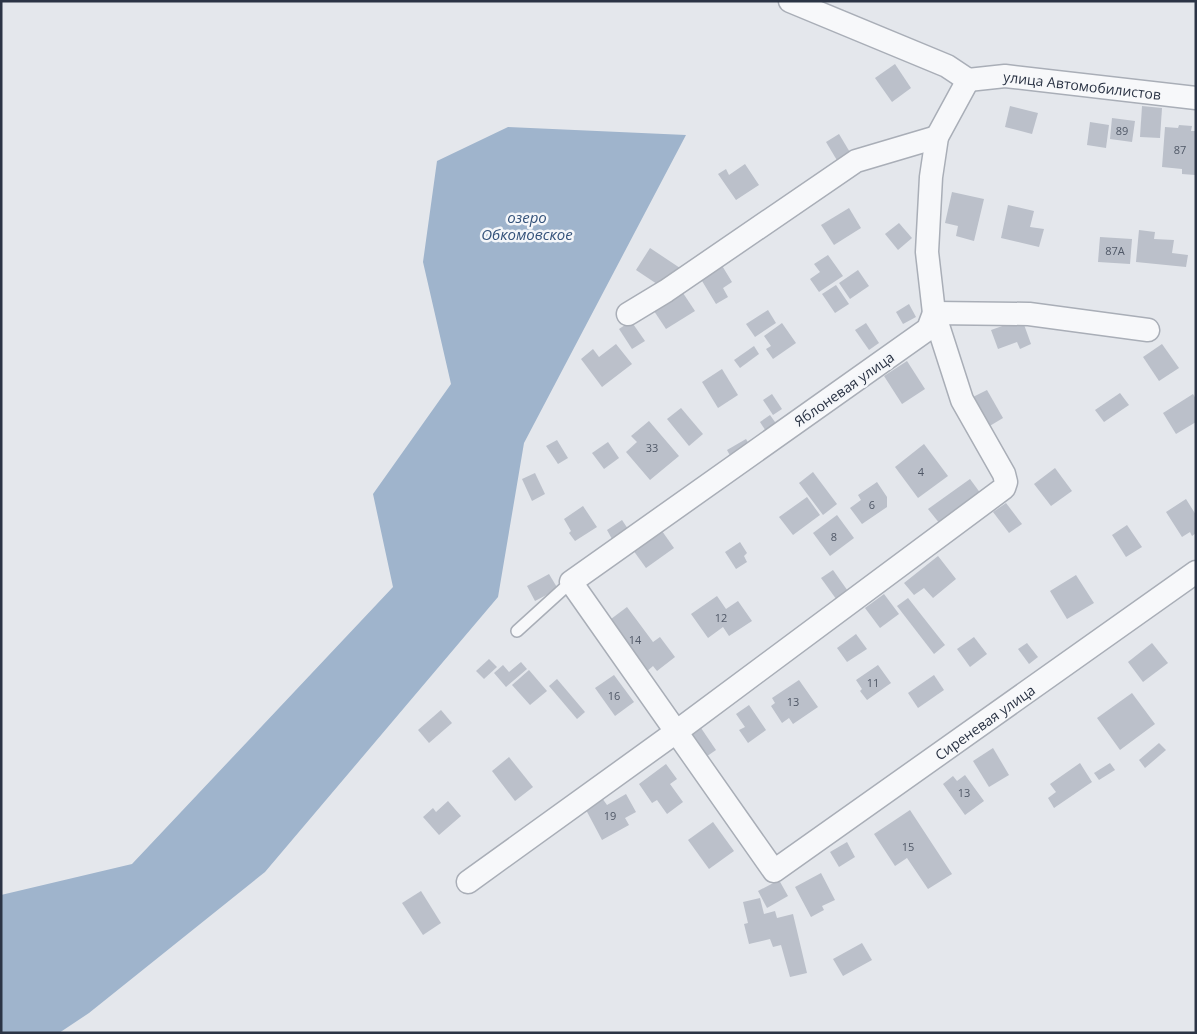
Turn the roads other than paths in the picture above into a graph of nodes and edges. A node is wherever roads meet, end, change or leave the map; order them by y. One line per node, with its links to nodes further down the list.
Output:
1 (790, 1): 2 (street)
2 (968, 80): 3 (street, улица Автомобилистов); 4 (street)
3 (1196, 98)
4 (937, 137): 5 (street); 6 (street)
5 (934, 313): 7 (street); 9 (street, Яблоневая улица); 11 (street)
6 (628, 314)
7 (1148, 330)
8 (1196, 572): 11 (street, Сиреневая улица)
9 (571, 582): 10 (lane); 11 (street)
10 (517, 631)
11 (676, 732): 12 (street)
12 (468, 882)

